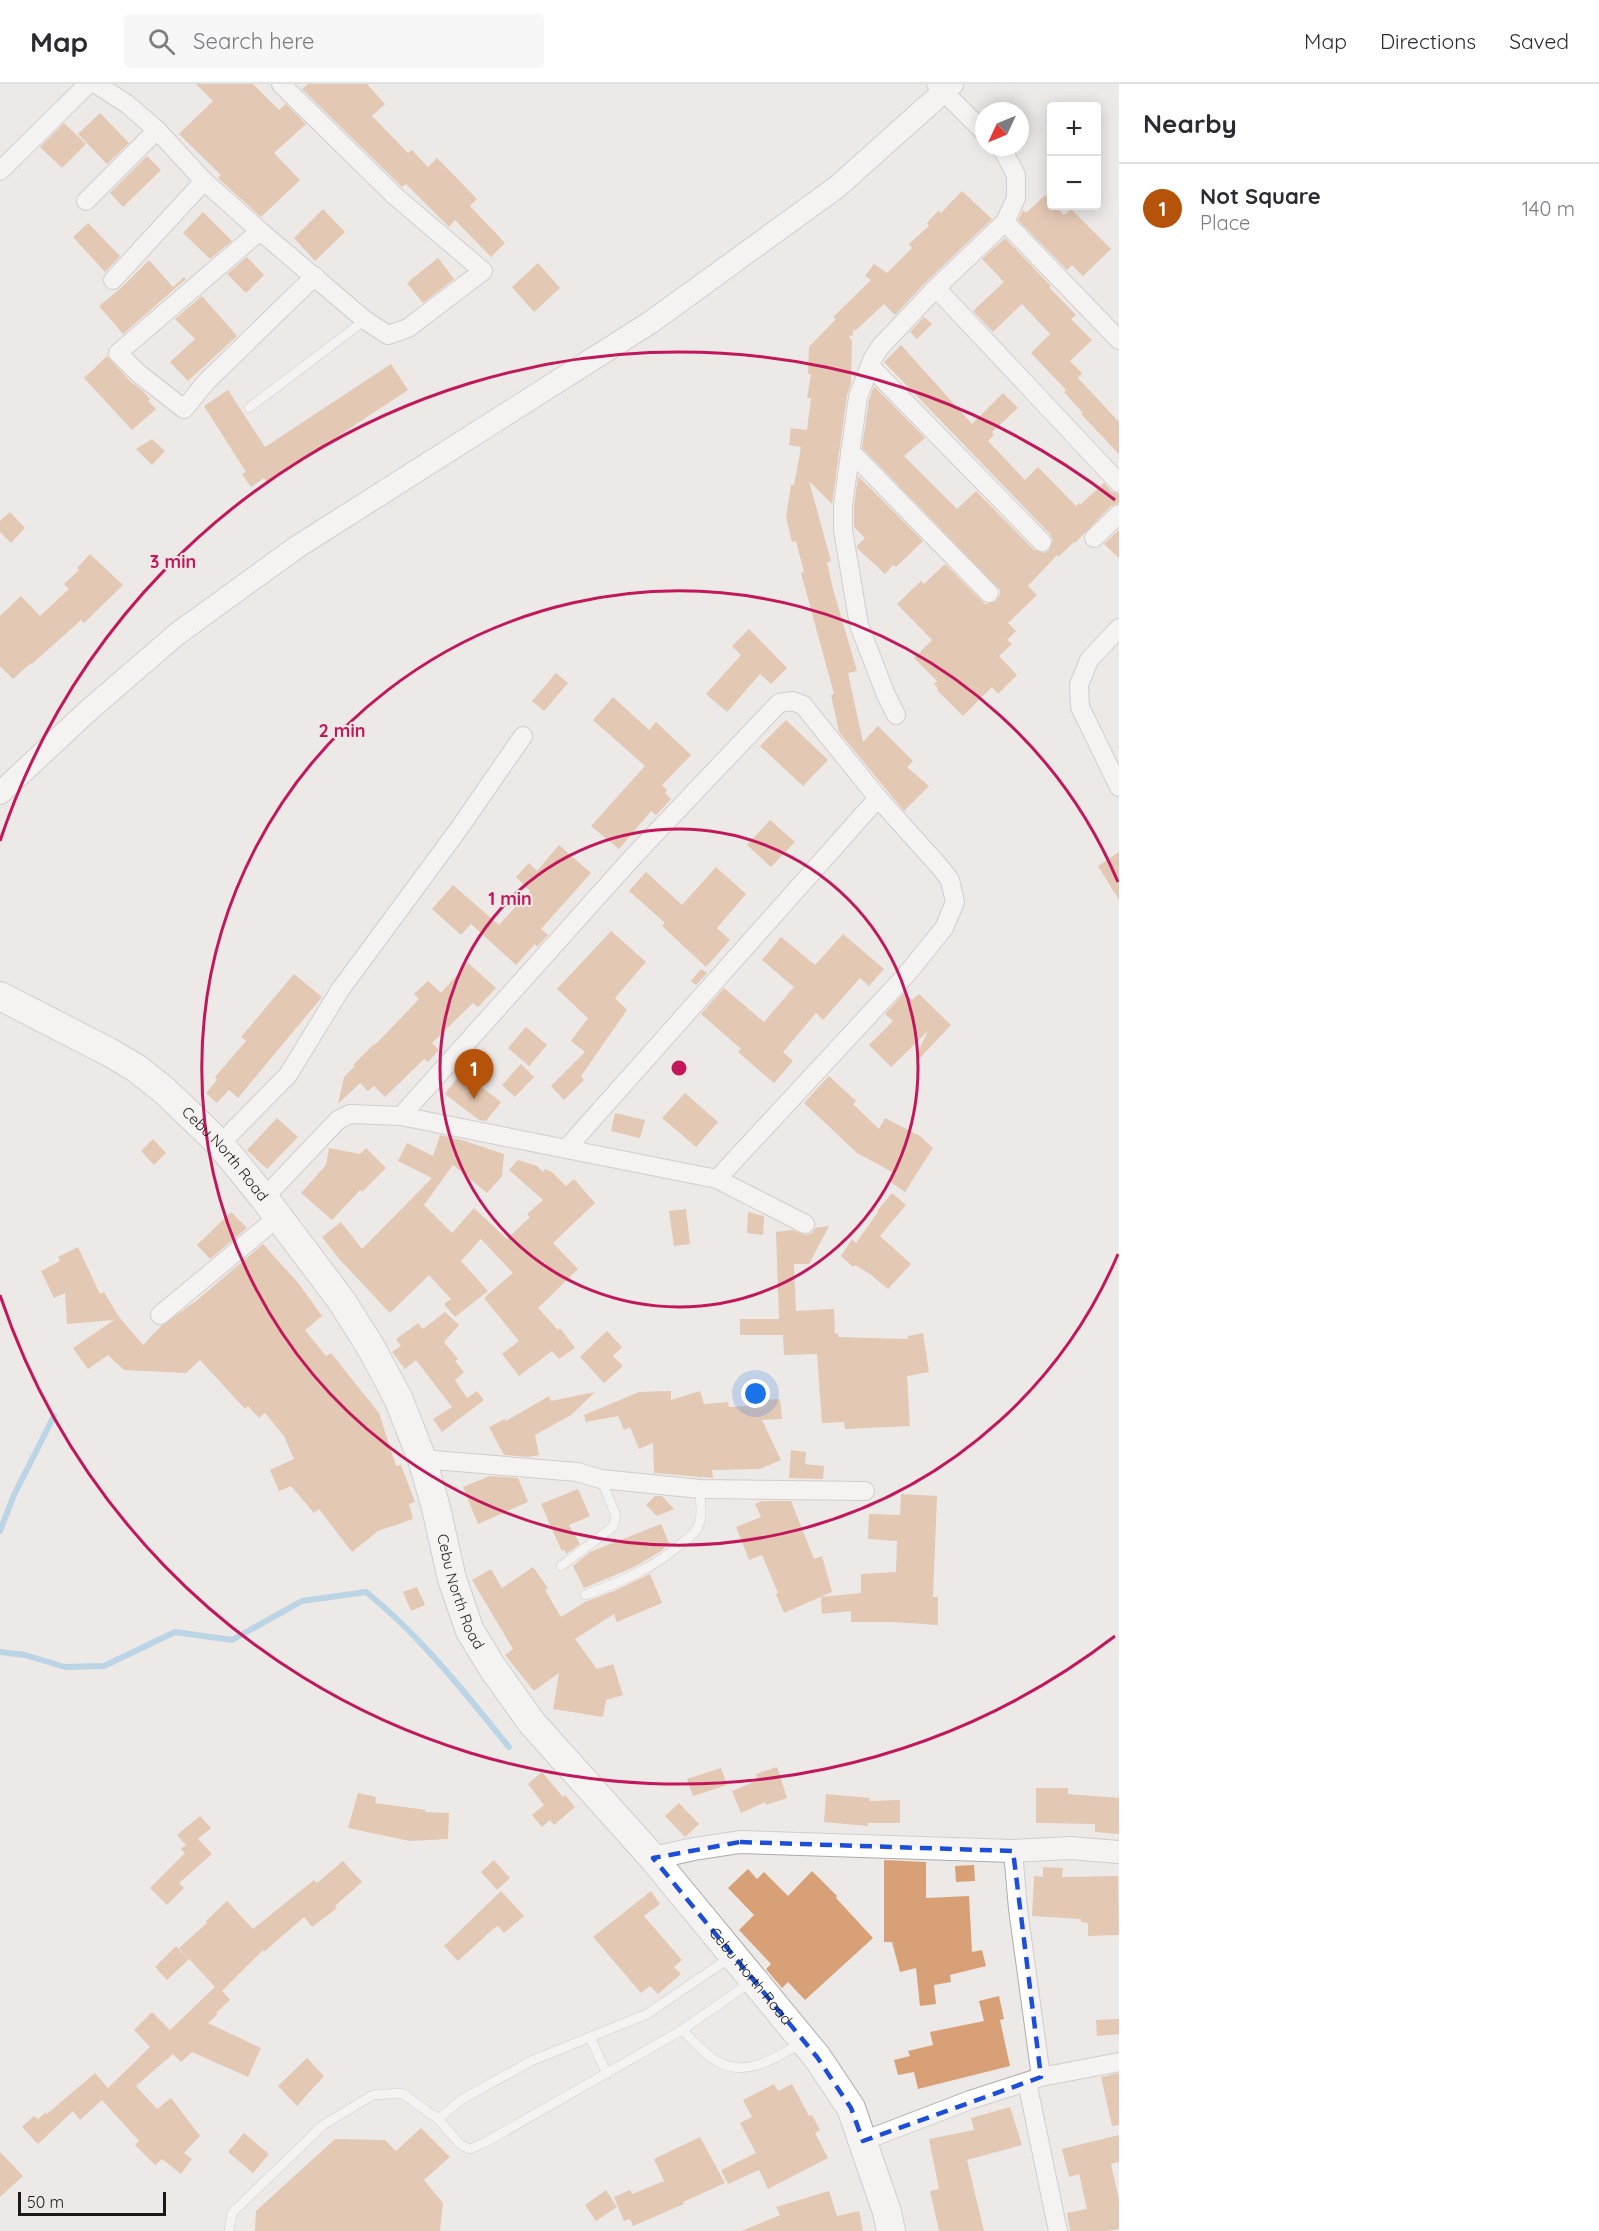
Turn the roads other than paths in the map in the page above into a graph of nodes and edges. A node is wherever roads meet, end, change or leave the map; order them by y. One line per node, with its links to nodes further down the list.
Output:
1 (88, 84): 8 (street)
2 (96, 84): 6 (street)
3 (280, 84): 16 (street)
4 (944, 87): 5 (street); 30 (street)
5 (975, 122)
6 (157, 130): 9 (street); 10 (street)
7 (1006, 156): 11 (street)
8 (0, 171)
9 (204, 181): 12 (street); 14 (street)
10 (86, 201)
11 (1005, 222): 15 (street); 17 (street)
12 (260, 231): 13 (street); 13 (street)
13 (315, 276): 16 (street)
14 (113, 280)
15 (936, 288): 18 (street); 21 (street)
16 (365, 320): 19 (lane)
17 (1119, 340)
18 (870, 366): 20 (street); 24 (street)
19 (249, 408)
20 (850, 452): 25 (street); 27 (street)
21 (1119, 483)
22 (1119, 514): 23 (street)
23 (1094, 538)
24 (1042, 542)
25 (989, 593)
26 (1119, 628): 29 (street)
27 (896, 715)
28 (523, 736): 34 (street)
29 (1119, 787)
30 (0, 793)
31 (878, 798): 33 (street); 35 (street); 36 (street)
32 (0, 996): 34 (highway, Cebu North Road)
33 (401, 1116): 35 (street); 37 (street)
34 (220, 1144): 37 (highway, Cebu North Road)
35 (566, 1149): 36 (street)
36 (717, 1179): 38 (street)
37 (271, 1208): 39 (street); 40 (highway, Cebu North Road)
38 (806, 1224)
39 (160, 1315)
40 (422, 1459): 41 (street); 48 (highway, Cebu North Road)
41 (601, 1479): 42 (street); 44 (lane)
42 (700, 1489): 43 (street); 45 (lane)
43 (865, 1491)
44 (561, 1566)
45 (585, 1595)
46 (1013, 1851): 47 (street); 48 (street); 56 (street)
47 (1119, 1852)
48 (653, 1858): 49 (highway, Cebu North Road)
49 (733, 1955): 50 (highway, Cebu North Road); 52 (lane)
50 (754, 1981): 51 (lane); 53 (highway, Cebu North Road)
51 (682, 2030): 53 (lane); 55 (lane)
52 (591, 2037): 55 (lane); 57 (lane)
53 (804, 2042): 58 (highway, Cebu North Road)
54 (1119, 2062): 56 (street)
55 (607, 2074): 57 (lane)
56 (1034, 2080): 58 (street); 61 (street)
57 (438, 2119): 59 (lane)
58 (863, 2140): 60 (highway, Cebu North Road)
59 (229, 2231)
60 (891, 2231)
61 (1059, 2231)

